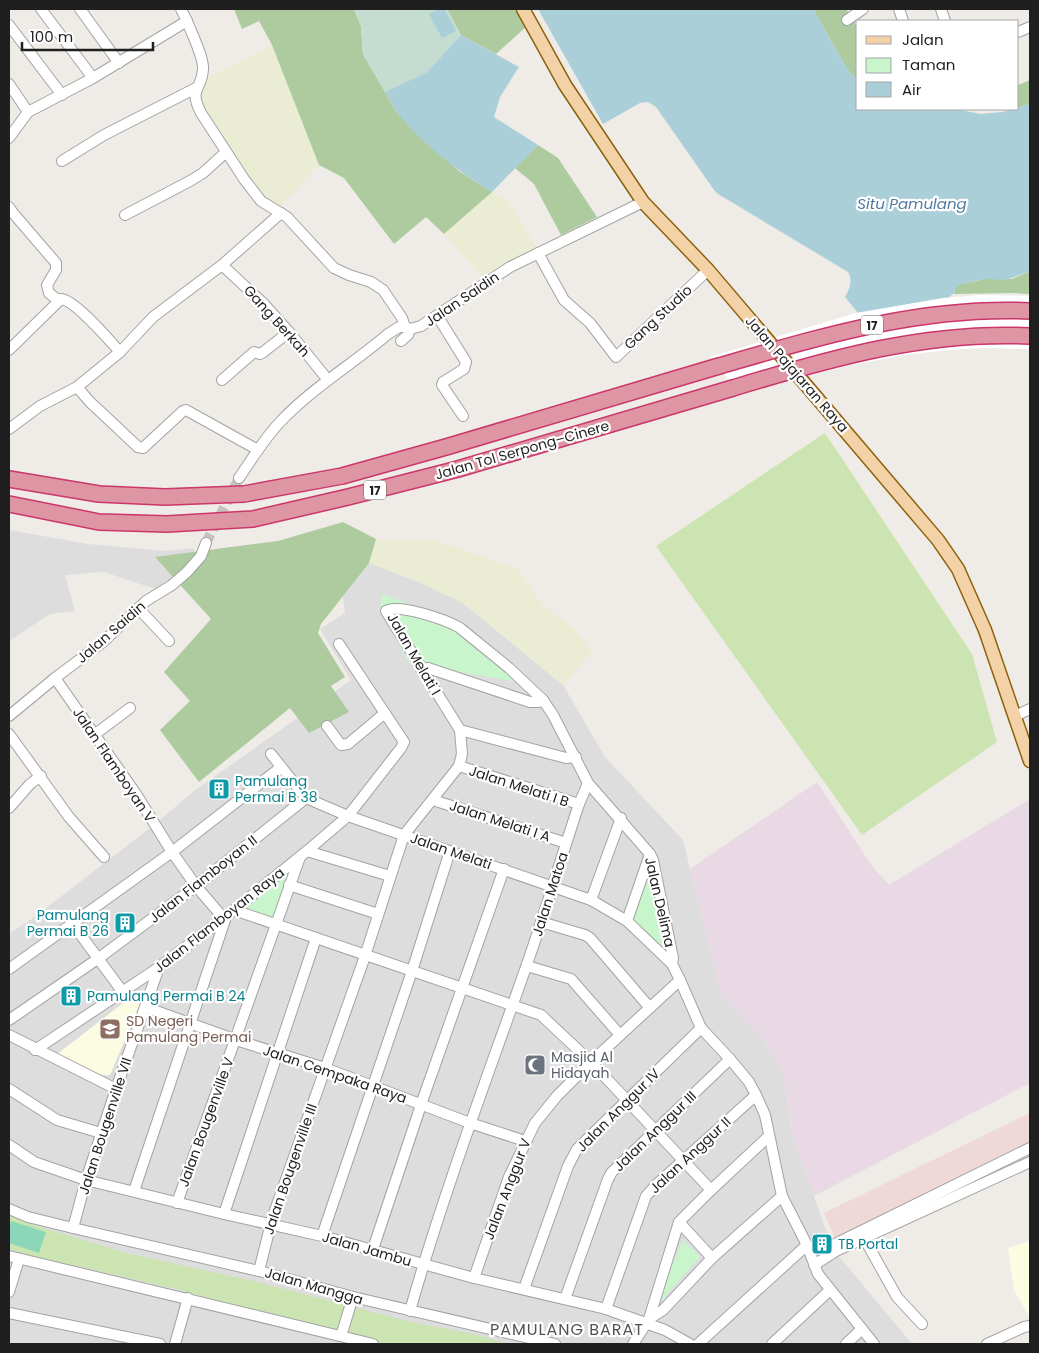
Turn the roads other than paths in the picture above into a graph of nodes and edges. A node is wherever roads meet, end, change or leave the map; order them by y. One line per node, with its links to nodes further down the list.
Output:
1 (41, 9): 10 (street)
2 (80, 9): 9 (street)
3 (181, 9): 6 (street)
4 (523, 9): 18 (main road, Jalan Pajajaran Raya)
5 (863, 9): 7 (street)
6 (187, 20): 9 (street); 12 (street)
7 (846, 20)
8 (9, 25): 13 (street)
9 (119, 63): 10 (street)
10 (93, 78): 13 (street)
11 (9, 84): 14 (street)
12 (196, 88): 16 (street); 17 (street)
13 (62, 95): 14 (street)
14 (28, 112): 15 (street)
15 (11, 130)
16 (226, 152): 20 (street); 21 (street)
17 (62, 161)
18 (643, 202): 22 (street, Jalan Saidin); 24 (main road, Jalan Pajajaran Raya)
19 (9, 206): 25 (street)
20 (281, 213): 23 (street); 28 (street)
21 (124, 215)
22 (538, 253): 24 (street, Gang Studio); 27 (street, Jalan Saidin)
23 (222, 265): 29 (street, Gang Berkah); 33 (street)
24 (708, 270): 54 (main road, Jalan Pajajaran Raya)
25 (59, 301): 32 (street); 33 (street)
26 (1030, 311): 41 (highway, Jalan Tol Serpong–Cinere / 17, bridge)
27 (438, 317): 28 (street, Jalan Saidin); 37 (street)
28 (407, 328): 31 (street); 35 (street, Jalan Saidin)
29 (289, 332): 34 (street); 35 (street, Gang Berkah)
30 (1030, 336): 42 (highway, Jalan Tol Serpong–Cinere / 17, bridge)
31 (401, 341)
32 (9, 350)
33 (120, 352): 36 (street)
34 (222, 380)
35 (328, 380): 39 (street, Jalan Saidin)
36 (77, 387): 38 (street); 39 (street)
37 (464, 416)
38 (9, 428)
39 (258, 450): 40 (street, Jalan Saidin)
40 (239, 478)
41 (9, 479)
42 (9, 504)
43 (206, 542): 44 (street, Jalan Saidin)
44 (138, 608): 45 (street); 48 (street, Jalan Saidin)
45 (169, 641)
46 (339, 644): 52 (street)
47 (421, 669): 49 (street); 49 (street, Jalan Melati I); 56 (street, Jalan Melati I)
48 (55, 678): 53 (street, Jalan Saidin); 58 (street, Jalan Flamboyan V)
49 (543, 700): 60 (street, Jalan Melati I)
50 (130, 708): 58 (street)
51 (1030, 709): 54 (street)
52 (386, 713): 55 (street); 70 (street, Jalan Flamboyan Raya)
53 (9, 716)
54 (1015, 716): 61 (main road, Jalan Pajajaran Raya)
55 (327, 726)
56 (460, 730): 60 (street); 62 (street, Jalan Melati I)
57 (9, 734): 64 (street)
58 (94, 735): 75 (street, Jalan Flamboyan V)
59 (271, 754): 63 (street)
60 (576, 757): 65 (street, Jalan Melati I)
61 (1030, 761)
62 (459, 766): 67 (street); 68 (street, Jalan Melati I B)
63 (280, 768): 66 (street); 75 (street)
64 (41, 776): 69 (street); 78 (street)
65 (588, 783): 68 (street, Jalan Matoa); 71 (street, Jalan Delima)
66 (306, 798): 70 (street, Jalan Melati); 82 (street, Jalan Flamboyan II)
67 (433, 800): 72 (street); 73 (street, Jalan Melati I A)
68 (579, 804): 73 (street, Jalan Matoa)
69 (9, 808)
70 (348, 816): 72 (street, Jalan Melati); 76 (street, Jalan Flamboyan Raya)
71 (621, 818): 77 (street, Jalan Delima); 84 (street)
72 (404, 835): 74 (street, Jalan Melati); 80 (street, Jalan Bougenville III)
73 (566, 843): 83 (street, Jalan Matoa)
74 (450, 851): 79 (street, Jalan Melati); 99 (street)
75 (172, 852): 82 (street, Jalan Flamboyan V); 90 (street)
76 (304, 854): 80 (street); 81 (street, Jalan Bougenville V); 85 (street, Jalan Flamboyan Raya)
77 (650, 854): 88 (street); 95 (street, Jalan Delima)
78 (104, 858)
79 (504, 869): 83 (street, Jalan Melati); 101 (street)
80 (390, 876): 86 (street, Jalan Bougenville III)
81 (289, 885): 86 (street); 91 (street, Jalan Bougenville V)
82 (196, 886): 87 (street, Jalan Flamboyan V); 94 (street, Jalan Flamboyan II)
83 (553, 886): 84 (street, Jalan Melati); 89 (street, Jalan Matoa)
84 (591, 900): 88 (street, Jalan Melati)
85 (234, 910): 87 (street, Jalan Flamboyan Raya); 91 (street)
86 (378, 914): 93 (street, Jalan Bougenville III)
87 (224, 918): 98 (street, Jalan Flamboyan Raya); 107 (street)
88 (627, 921): 95 (street, Jalan Melati)
89 (540, 922): 96 (street, Jalan Matoa); 105 (street)
90 (72, 923): 94 (street); 97 (street)
91 (277, 924): 92 (street); 111 (street, Jalan Bougenville V)
92 (316, 938): 93 (street); 113 (street)
93 (366, 954): 99 (street); 116 (street, Jalan Bougenville III)
94 (99, 958): 102 (street); 106 (street, Jalan Flamboyan II)
95 (672, 964): 100 (street, Jalan Delima)
96 (526, 966): 103 (street, Jalan Matoa); 110 (street)
97 (9, 968)
98 (158, 968): 102 (street, Jalan Flamboyan Raya); 104 (street, Jalan Bougenville VII)
99 (412, 971): 101 (street); 117 (street)
100 (680, 980): 105 (street, Jalan Anggur V); 108 (street, Jalan Delima)
101 (462, 988): 103 (street); 122 (street)
102 (122, 990): 112 (street, Jalan Flamboyan Raya)
103 (512, 1005): 115 (street); 123 (street, Jalan Matoa)
104 (145, 1007): 107 (street, Jalan Cempaka Raya); 119 (street, Jalan Bougenville VII)
105 (650, 1008): 110 (street, Jalan Anggur V)
106 (9, 1020)
107 (190, 1024): 111 (street, Jalan Cempaka Raya); 135 (street)
108 (701, 1028): 114 (street, Jalan Delima); 121 (street, Jalan Anggur IV)
109 (9, 1035): 112 (street)
110 (620, 1035): 115 (street, Jalan Anggur V)
111 (236, 1040): 113 (street, Jalan Cempaka Raya); 138 (street, Jalan Bougenville V)
112 (34, 1050): 119 (street)
113 (277, 1053): 116 (street, Jalan Cempaka Raya); 140 (street)
114 (730, 1059): 120 (street, Jalan Delima); 124 (street, Jalan Anggur III)
115 (591, 1062): 121 (street); 127 (street, Jalan Anggur V)
116 (324, 1068): 117 (street, Jalan Cempaka Raya); 142 (street, Jalan Bougenville III)
117 (373, 1085): 122 (street, Jalan Cempaka Raya); 144 (street)
118 (9, 1089): 125 (street)
119 (116, 1090): 125 (street, Jalan Bougenville VII)
120 (756, 1095): 126 (street, Jalan Delima); 130 (street, Jalan Anggur II)
121 (626, 1100): 124 (street); 156 (street, Jalan Anggur IV)
122 (421, 1104): 123 (street, Jalan Cempaka Raya); 147 (street)
123 (470, 1123): 127 (street, Jalan Cempaka Raya); 152 (street)
124 (655, 1131): 130 (street); 161 (street, Jalan Anggur III)
125 (101, 1133): 132 (street, Jalan Bougenville VII)
126 (769, 1136): 134 (street); 136 (street, Jalan Delima)
127 (525, 1141): 155 (street, Jalan Anggur V)
128 (9, 1145): 132 (street, Jalan Jambu)
129 (1030, 1148): 133 (street)
130 (683, 1160): 134 (street); 162 (street, Jalan Anggur II)
131 (1030, 1162): 133 (street)
132 (86, 1180): 135 (street, Jalan Jambu); 143 (street, Jalan Bougenville VII)
133 (968, 1184): 137 (street)
134 (711, 1190): 141 (street)
135 (134, 1191): 138 (street, Jalan Jambu)
136 (782, 1196): 146 (street, Jalan Delima); 150 (street)
137 (932, 1202): 145 (street); 148 (street)
138 (177, 1203): 140 (street, Jalan Jambu)
139 (9, 1209): 143 (street, Jalan Mangga)
140 (224, 1214): 142 (street, Jalan Jambu)
141 (679, 1222): 150 (street); 165 (street)
142 (270, 1224): 144 (street, Jalan Jambu); 154 (street, Jalan Bougenville III)
143 (73, 1228): 154 (street, Jalan Mangga)
144 (322, 1236): 147 (street, Jalan Jambu)
145 (864, 1238): 148 (street); 166 (street)
146 (807, 1245): 153 (street, Jalan Delima); 176 (street)
147 (373, 1249): 152 (street, Jalan Jambu)
148 (836, 1251): 153 (street)
149 (9, 1256): 151 (street)
150 (712, 1258): 165 (street)
151 (19, 1259): 158 (street); 159 (street)
152 (423, 1265): 155 (street, Jalan Jambu); 163 (street)
153 (814, 1266): 157 (street, Jalan Delima)
154 (259, 1271): 160 (street, Jalan Mangga)
155 (474, 1278): 156 (street, Jalan Jambu)
156 (524, 1289): 161 (street, Jalan Jambu)
157 (830, 1290): 168 (street, Jalan Delima); 177 (street)
158 (9, 1292)
159 (188, 1298): 169 (street); 171 (street)
160 (353, 1298): 163 (street, Jalan Mangga); 169 (street)
161 (565, 1299): 162 (street, Jalan Jambu)
162 (606, 1309): 165 (street, Jalan Jambu)
163 (410, 1311): 173 (street, Jalan Mangga)
164 (9, 1313): 170 (street)
165 (648, 1321): 174 (street); 175 (street, Jalan Jambu)
166 (922, 1324)
167 (1030, 1326): 180 (street)
168 (862, 1329): 178 (street); 179 (street, Jalan Delima)
169 (341, 1336): 172 (street)
170 (160, 1344)
171 (175, 1344)
172 (373, 1344)
173 (555, 1344)
174 (633, 1344)
175 (690, 1344)
176 (698, 1344)
177 (772, 1344)
178 (846, 1344)
179 (874, 1344)
180 (987, 1344)

